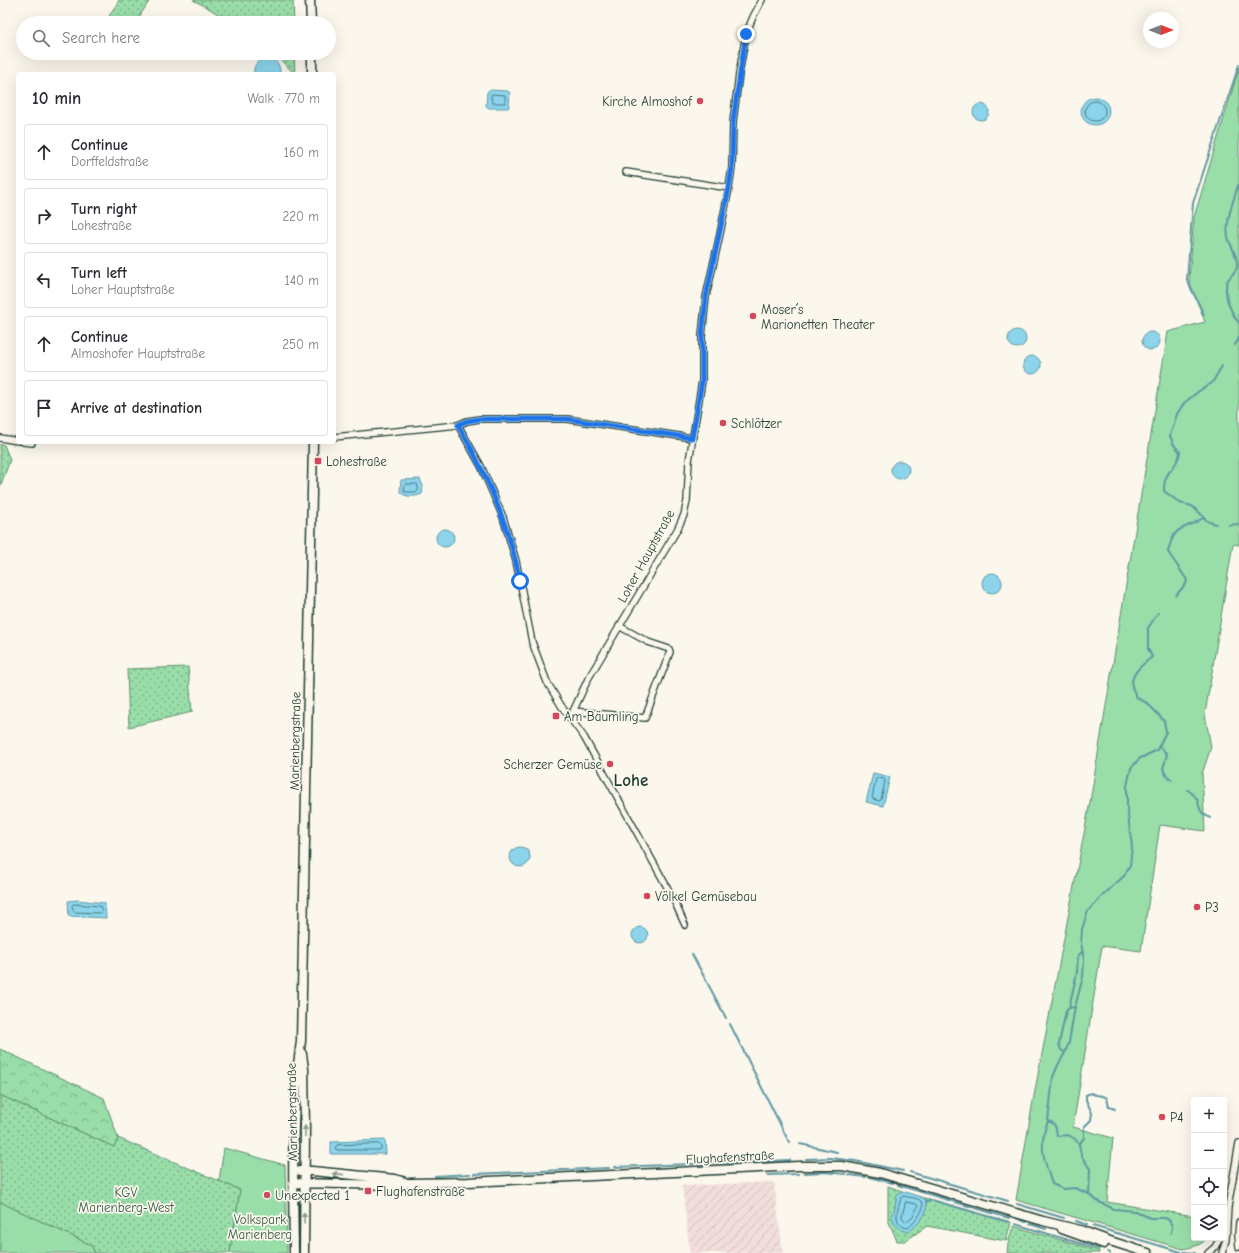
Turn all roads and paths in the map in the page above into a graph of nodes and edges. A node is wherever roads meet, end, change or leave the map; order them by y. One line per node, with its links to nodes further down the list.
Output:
1 (310, 0): 3 (main road)
2 (762, 0): 7 (street, Loher Hauptstraße)
3 (311, 16)
4 (312, 60): 5 (main road)
5 (312, 72)
6 (626, 172): 7 (street)
7 (729, 188): 11 (street, Loher Hauptstraße)
8 (458, 425): 9 (street); 11 (street); 16 (street)
9 (336, 437)
10 (0, 438): 12 (street)
11 (692, 438): 14 (street, Loher Hauptstraße)
12 (16, 441)
13 (313, 444): 18 (main road, Marienbergstraße)
14 (619, 626): 15 (street, Loher Hauptstraße); 15 (street)
15 (573, 711): 16 (street, Loher Hauptstraße)
16 (570, 718): 17 (street)
17 (685, 925)
18 (301, 1041): 20 (main road, Marienbergstraße, one-way to 18); 21 (main road, Marienbergstraße)
19 (1239, 1143): 27 (street)
20 (305, 1170): 21 (main road, Flughafenstraße); 23 (main road, Marienbergstraße); 24 (main road, Flughafenstraße, one-way to 20)
21 (294, 1172): 22 (main road, Marienbergstraße)
22 (294, 1183): 23 (main road); 31 (main road, Marienbergstraße)
23 (304, 1183): 24 (main road, Flughafenstraße); 32 (main road, Marienbergstraße, one-way to 23)
24 (410, 1183): 25 (main road, Flughafenstraße)
25 (1043, 1221): 33 (main road, Flughafenstraße); 34 (main road, Flughafenstraße)
26 (1239, 1222): 30 (street)
27 (1227, 1224)
28 (1218, 1241): 35 (street)
29 (1226, 1241): 36 (street)
30 (1239, 1247)
31 (294, 1253)
32 (304, 1253)
33 (1135, 1253)
34 (1148, 1253)
35 (1208, 1253)
36 (1222, 1253)

